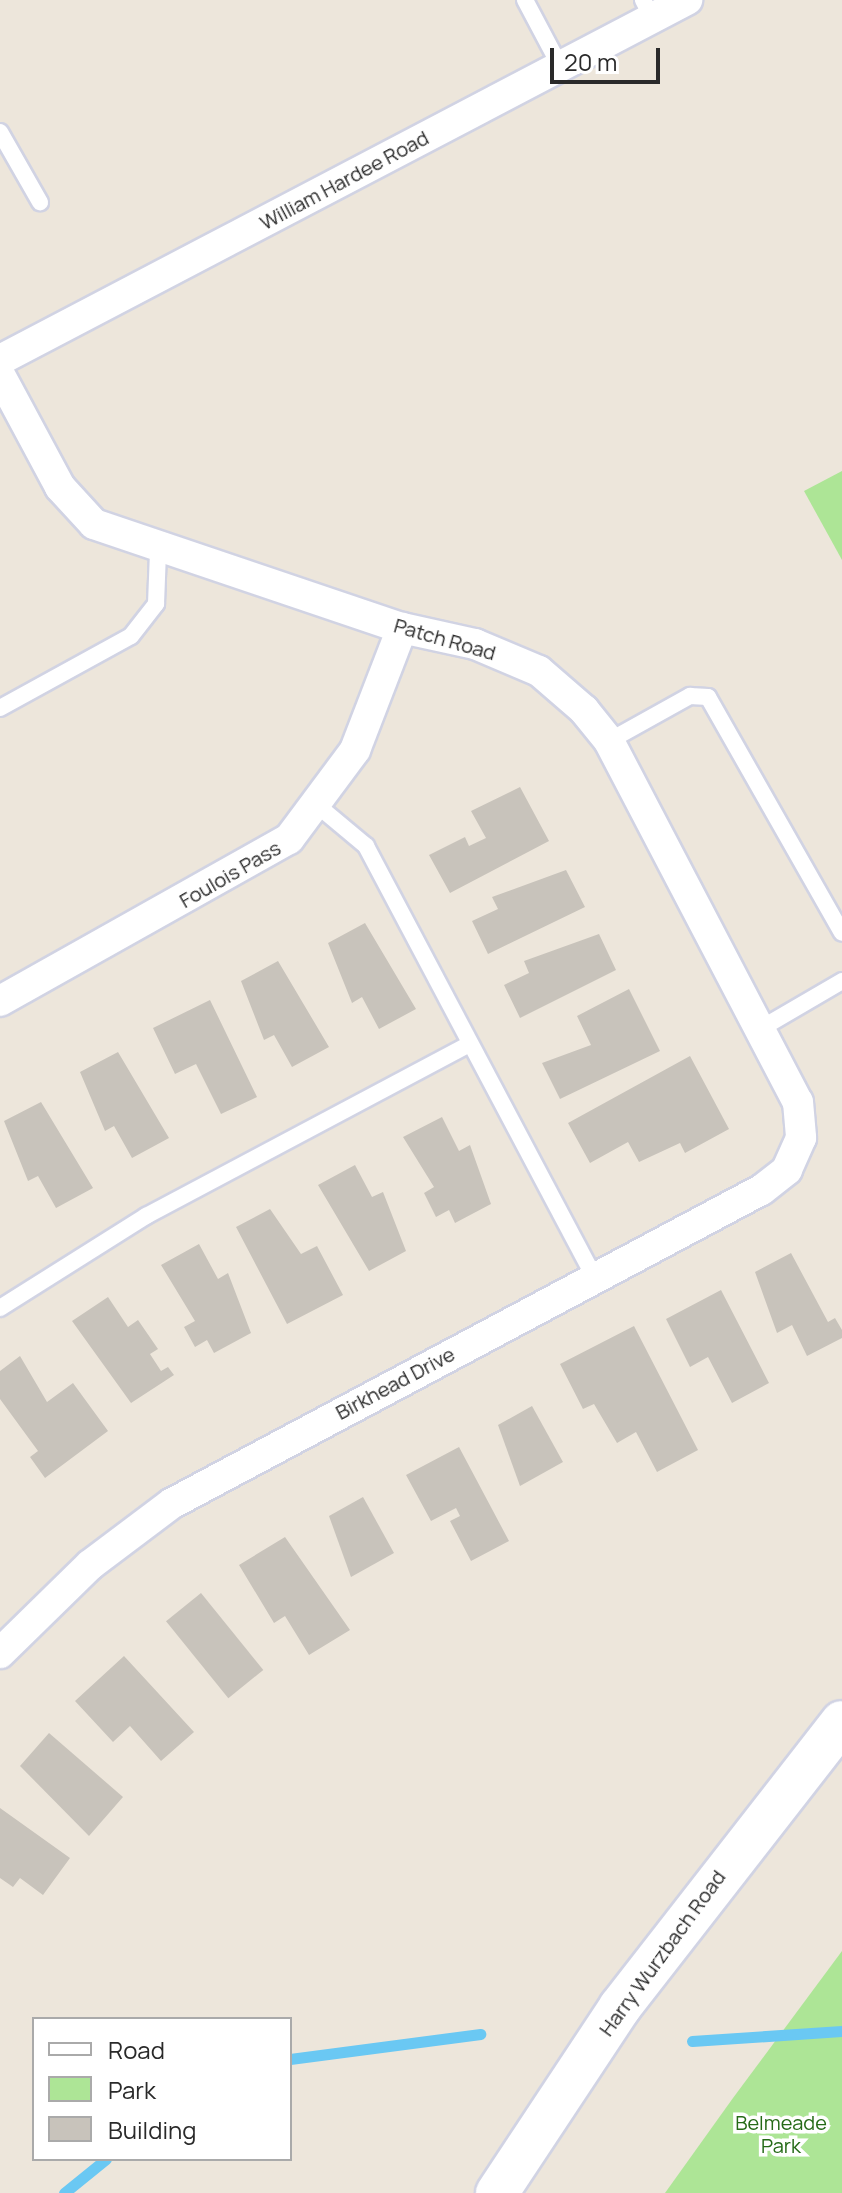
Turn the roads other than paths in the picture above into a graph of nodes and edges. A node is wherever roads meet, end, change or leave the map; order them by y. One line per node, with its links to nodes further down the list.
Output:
1 (525, 0): 4 (lane)
2 (687, 0): 3 (street, William Hardee Road)
3 (647, 9): 4 (street, William Hardee Road)
4 (560, 66): 7 (street, William Hardee Road)
5 (0, 132): 6 (lane)
6 (40, 202)
7 (0, 360)
8 (0, 375): 9 (street, Patch Road)
9 (158, 552): 10 (street, Patch Road); 11 (lane)
10 (402, 628): 12 (street, Patch Road); 13 (street, Foulois Pass)
11 (0, 708)
12 (609, 741): 14 (lane); 17 (street, Patch Road)
13 (317, 805): 16 (street, Foulois Pass); 18 (lane)
14 (842, 933)
15 (842, 981): 17 (lane)
16 (0, 1001)
17 (760, 1029): 19 (street, Patch Road)
18 (470, 1044): 20 (lane); 21 (lane)
19 (801, 1138): 20 (street, Birkhead Drive)
20 (594, 1277): 22 (street, Birkhead Drive)
21 (0, 1308)
22 (0, 1653)
23 (842, 1722): 24 (main road, Harry Wurzbach Road)
24 (497, 2193)

